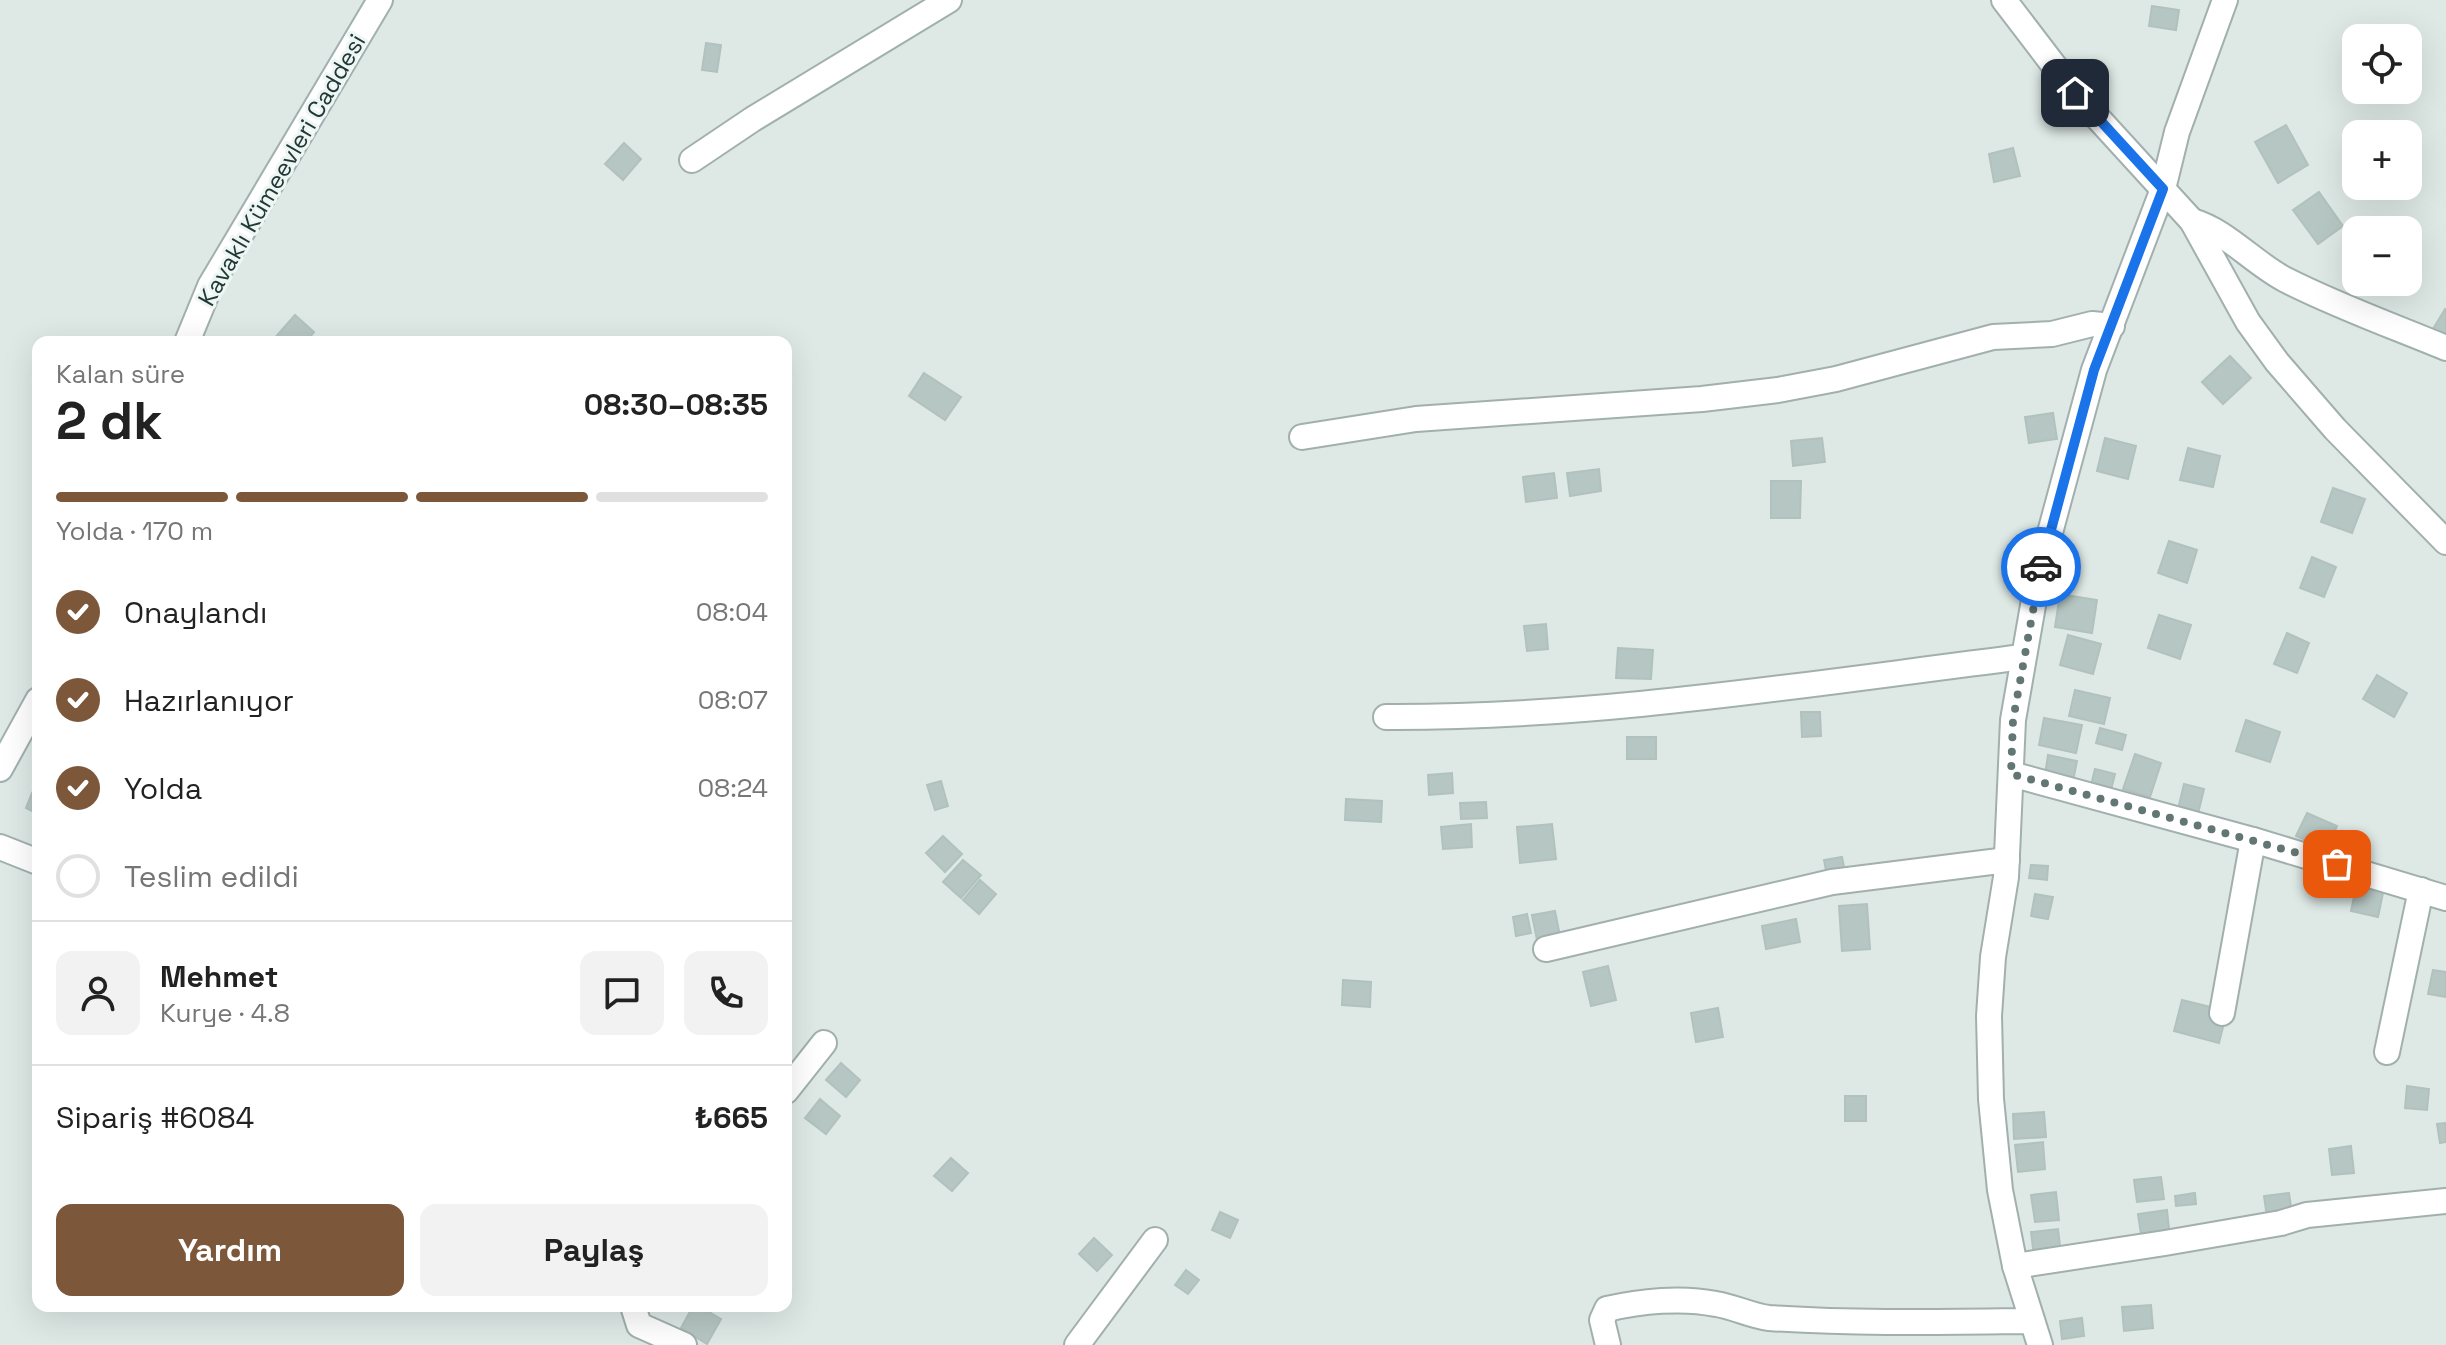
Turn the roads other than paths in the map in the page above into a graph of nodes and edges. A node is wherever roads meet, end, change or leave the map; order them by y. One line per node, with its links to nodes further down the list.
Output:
1 (380, 0): 9 (street, Kavaklı Kümeevleri Caddesi)
2 (949, 0): 5 (street)
3 (2004, 0): 6 (street)
4 (2225, 0): 6 (street)
5 (692, 160)
6 (2163, 189): 7 (street); 8 (street)
7 (2192, 221): 10 (street); 12 (street)
8 (2112, 326): 11 (street); 13 (street)
9 (189, 336)
10 (2446, 348)
11 (1302, 437)
12 (2446, 542)
13 (2023, 657): 15 (street); 17 (street)
14 (32, 711): 16 (street)
15 (1386, 717)
16 (0, 769)
17 (2011, 774): 18 (street); 21 (street)
18 (2253, 840): 22 (street); 25 (street)
19 (0, 847): 20 (street)
20 (32, 860)
21 (2007, 860): 24 (street); 31 (street)
22 (2421, 890): 23 (street); 27 (street)
23 (2446, 898)
24 (1546, 949)
25 (2222, 1013)
26 (824, 1043): 28 (street)
27 (2387, 1052)
28 (792, 1083)
29 (2446, 1201): 31 (street)
30 (1155, 1240): 35 (street)
31 (2015, 1266): 33 (street)
32 (635, 1312): 34 (street)
33 (2032, 1321): 36 (street); 37 (street)
34 (684, 1345)
35 (1077, 1345)
36 (1608, 1345)
37 (2040, 1345)

